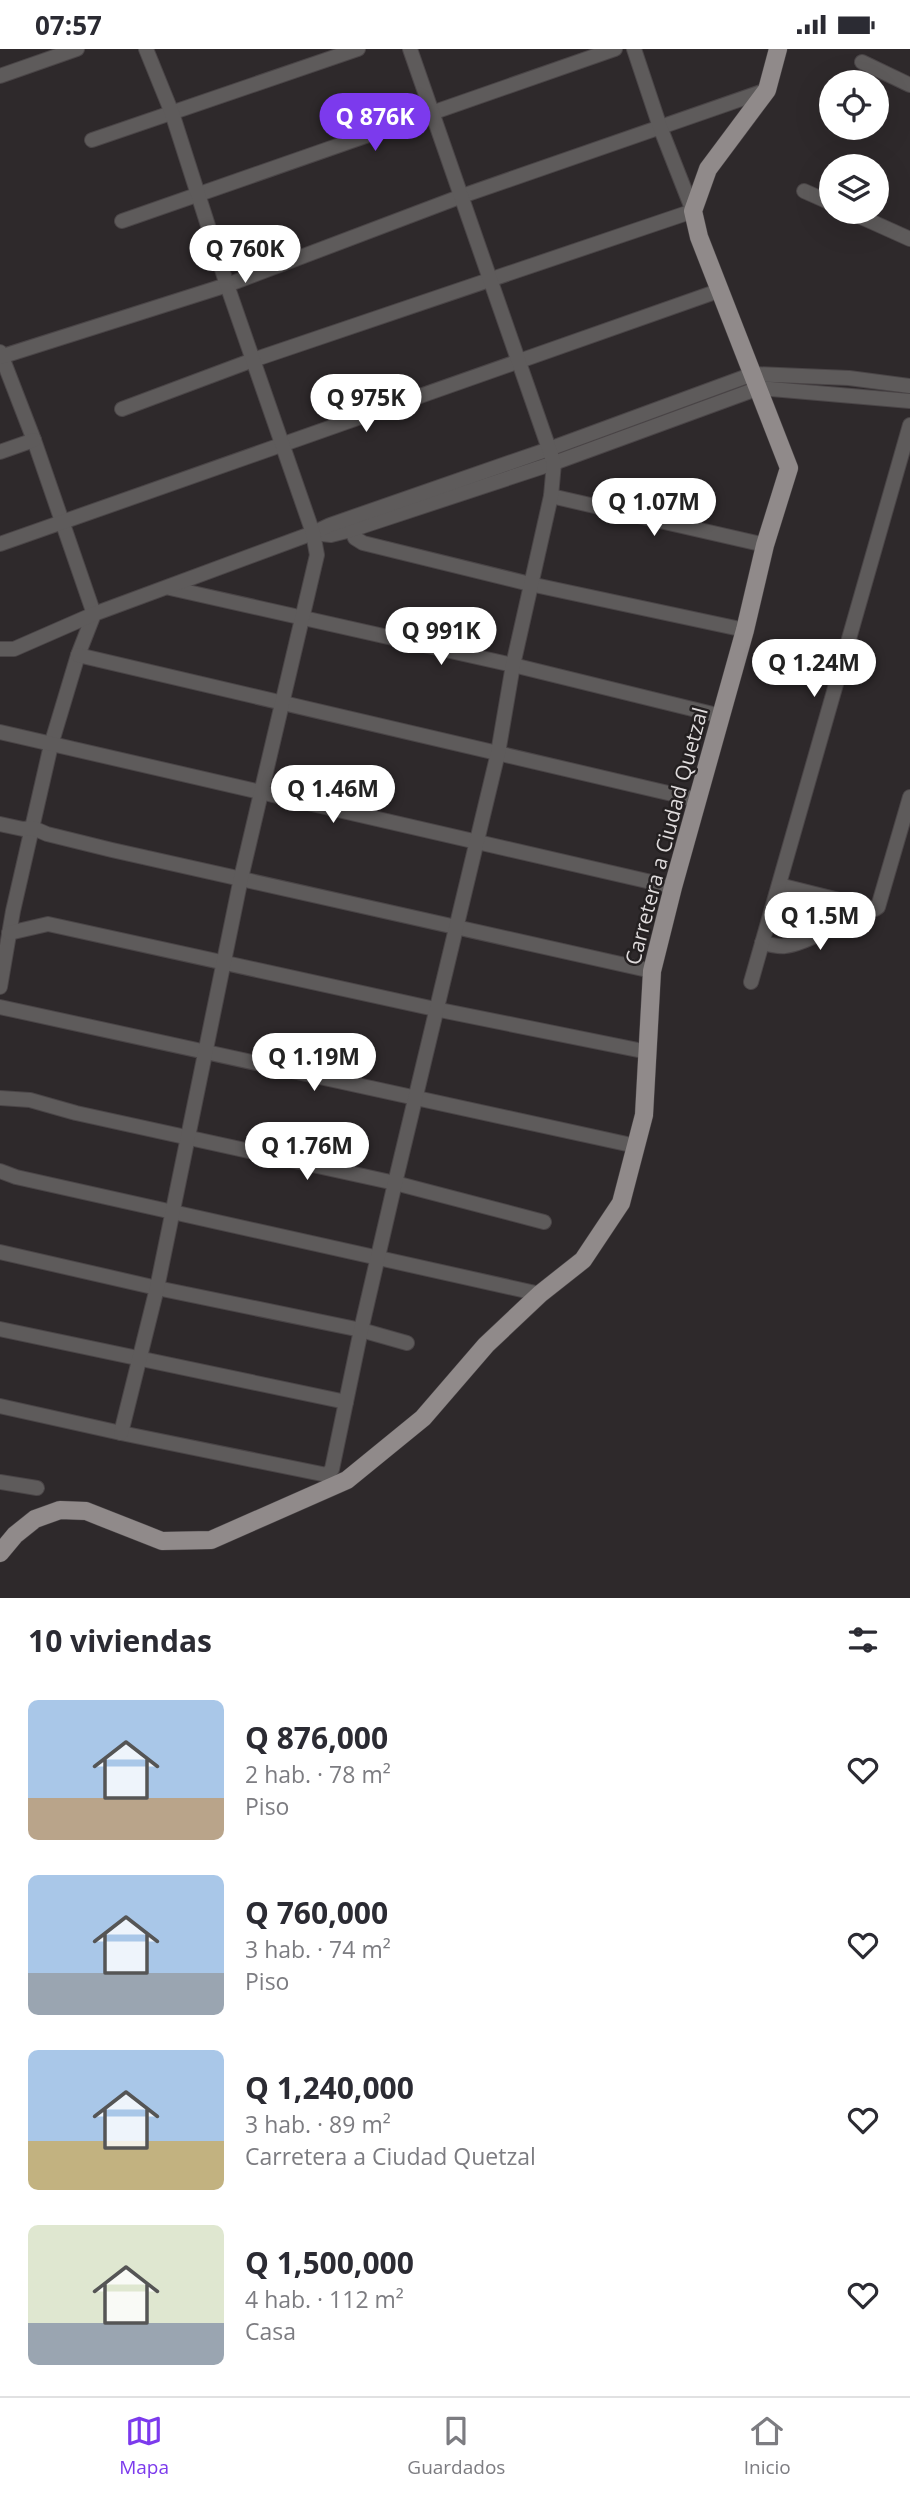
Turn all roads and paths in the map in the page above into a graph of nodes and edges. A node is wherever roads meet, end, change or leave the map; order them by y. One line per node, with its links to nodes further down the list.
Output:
1 (77, 49): 9 (street)
2 (146, 49): 12 (street)
3 (358, 49): 12 (street)
4 (410, 49): 13 (street)
5 (615, 49): 13 (street)
6 (634, 49): 14 (street)
7 (778, 49): 11 (main road)
8 (862, 62): 10 (street)
9 (0, 76)
10 (910, 85)
11 (766, 90): 14 (street); 20 (main road)
12 (172, 113): 15 (street); 17 (street)
13 (433, 114): 17 (street); 18 (street)
14 (660, 127): 18 (street); 20 (street)
15 (92, 140)
16 (804, 191): 19 (street)
17 (199, 196): 21 (street); 25 (street)
18 (462, 196): 24 (street); 25 (street)
19 (819, 198)
20 (693, 211): 24 (street); 26 (main road, Carretera a Ciudad Quetzal)
21 (122, 221)
22 (877, 224): 23 (street)
23 (910, 239)
24 (490, 279): 28 (street); 29 (street)
25 (227, 285): 27 (street); 28 (street)
26 (721, 290): 29 (street); 31 (main road, Carretera a Ciudad Quetzal)
27 (1, 355): 38 (street)
28 (253, 361): 36 (street); 39 (street)
29 (519, 362): 39 (street); 41 (street)
30 (849, 378): 32 (street); 33 (street); 34 (street)
31 (756, 381): 32 (street); 41 (street); 47 (main road, Carretera a Ciudad Quetzal)
32 (802, 383): 34 (street)
33 (910, 386)
34 (847, 394): 35 (street)
35 (910, 401)
36 (122, 409)
37 (910, 428): 68 (street)
38 (34, 440): 40 (street); 43 (street)
39 (282, 445): 43 (street); 45 (street)
40 (0, 452)
41 (551, 456): 42 (street); 44 (street)
42 (551, 496): 47 (street); 48 (street)
43 (61, 521): 46 (street); 50 (street)
44 (349, 525): 45 (street); 48 (street)
45 (313, 533): 49 (street); 51 (street)
46 (0, 544)
47 (765, 545): 52 (main road, Carretera a Ciudad Quetzal)
48 (530, 583): 52 (street); 55 (street)
49 (168, 588): 50 (street); 51 (street)
50 (94, 614): 53 (street); 54 (street)
51 (303, 619): 55 (street); 56 (street)
52 (745, 629): 57 (main road, Carretera a Ciudad Quetzal)
53 (0, 649)
54 (79, 655): 56 (street); 59 (street)
55 (513, 665): 57 (street); 60 (street)
56 (283, 701): 60 (street); 61 (street)
57 (721, 716): 63 (main road, Carretera a Ciudad Quetzal)
58 (0, 732): 59 (street)
59 (51, 745): 61 (street); 65 (street)
60 (498, 753): 63 (street); 66 (street)
61 (261, 790): 66 (street); 67 (street)
62 (910, 797): 70 (street)
63 (698, 800): 69 (main road, Carretera a Ciudad Quetzal)
64 (0, 824): 65 (street)
65 (33, 828): 67 (street); 71 (street)
66 (476, 841): 69 (street); 72 (street)
67 (241, 878): 72 (street); 75 (street)
68 (779, 885): 70 (street); 74 (street)
69 (673, 887): 76 (main road, Carretera a Ciudad Quetzal)
70 (864, 907): 74 (street)
71 (6, 915): 73 (street)
72 (456, 927): 76 (street); 80 (street)
73 (9, 933): 75 (street); 78 (street)
74 (762, 943): 77 (street)
75 (225, 962): 80 (street); 81 (street)
76 (652, 971): 82 (main road, Carretera a Ciudad Quetzal)
77 (751, 982)
78 (0, 987)
79 (0, 1007): 81 (street)
80 (435, 1009): 82 (street); 83 (street)
81 (207, 1052): 83 (street); 85 (street)
82 (648, 1052): 86 (main road, Carretera a Ciudad Quetzal)
83 (416, 1097): 86 (street); 88 (street)
84 (0, 1098): 85 (street)
85 (188, 1138): 88 (street); 89 (street)
86 (636, 1146): 94 (main road, Carretera a Ciudad Quetzal)
87 (0, 1171): 89 (street)
88 (394, 1183): 90 (street); 92 (street)
89 (173, 1212): 92 (street); 93 (street)
90 (544, 1223)
91 (0, 1252): 93 (street)
92 (379, 1257): 94 (street); 96 (street)
93 (157, 1288): 96 (street); 98 (street)
94 (540, 1294): 104 (main road, Carretera a Ciudad Quetzal)
95 (0, 1329): 98 (street)
96 (361, 1330): 97 (street); 99 (street)
97 (407, 1343)
98 (139, 1360): 99 (street); 101 (street)
99 (346, 1402): 101 (street)
100 (0, 1406): 101 (street)
101 (121, 1433)
102 (0, 1482): 103 (street)
103 (37, 1489)
104 (0, 1553)

